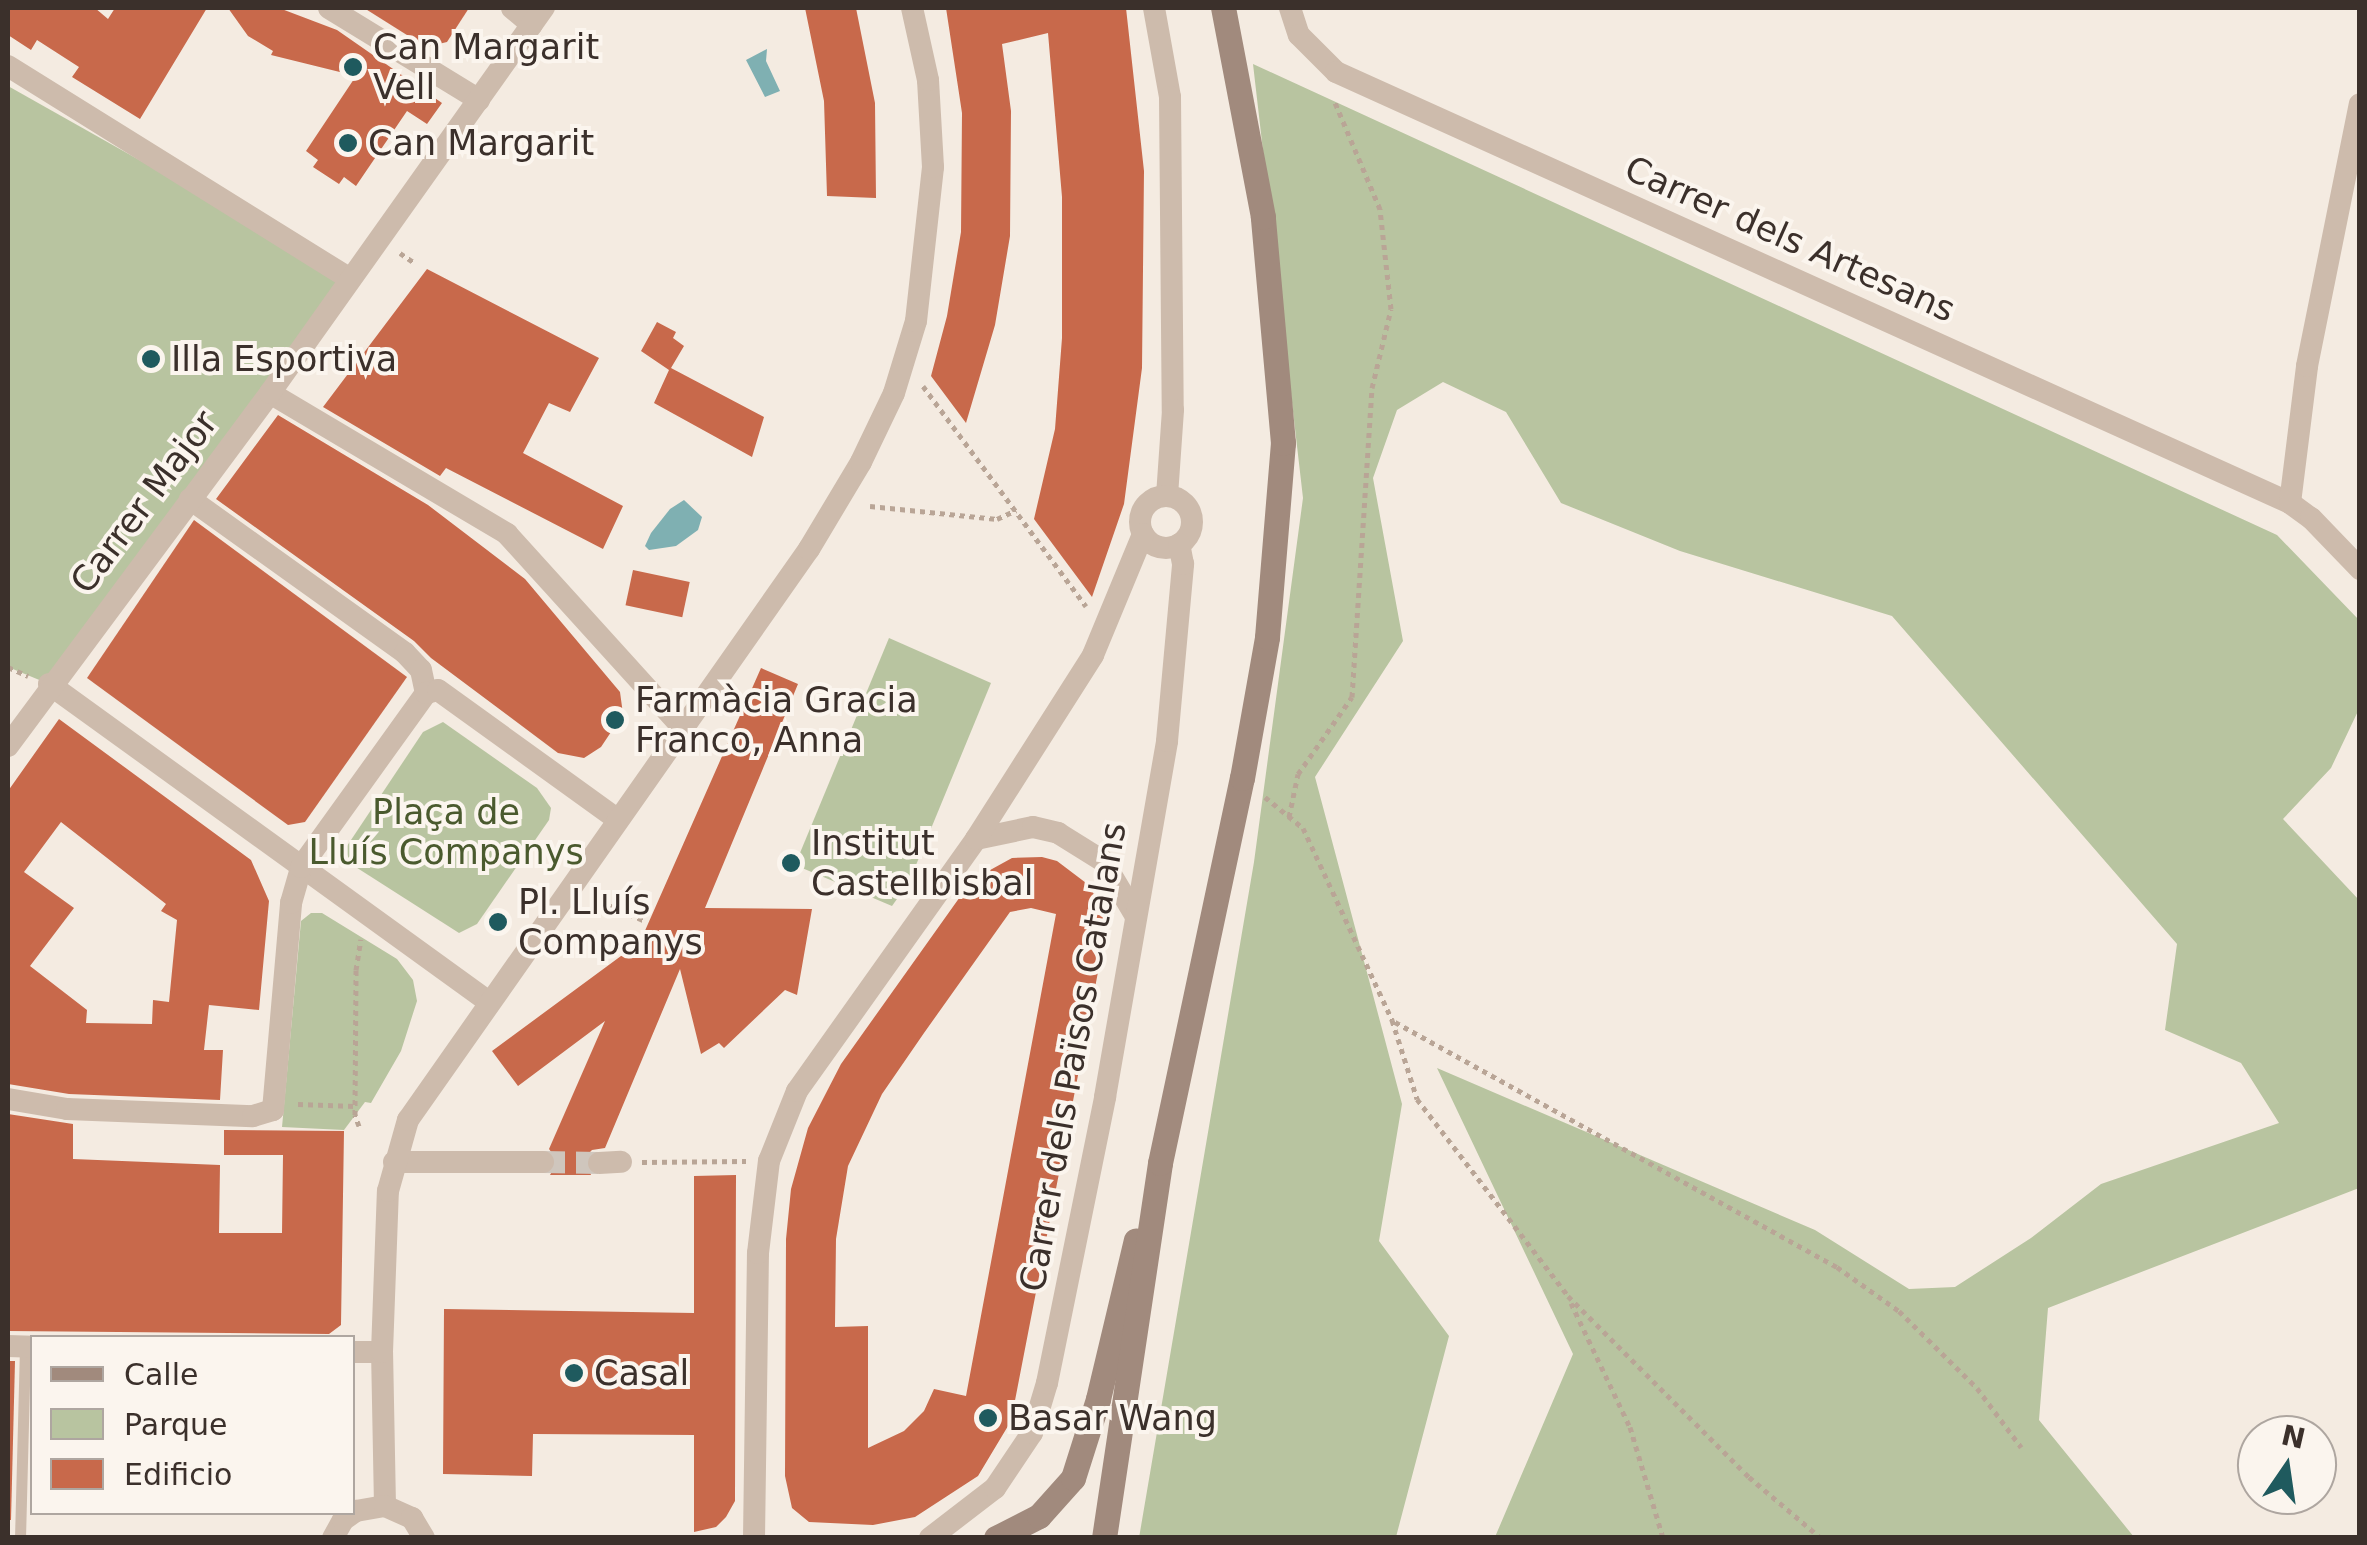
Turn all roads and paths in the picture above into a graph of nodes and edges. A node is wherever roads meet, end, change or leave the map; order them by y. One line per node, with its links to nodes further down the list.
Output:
1 (329, 8): 10 (street)
2 (512, 8): 7 (street)
3 (912, 8): 26 (street)
4 (1154, 8): 15 (street)
5 (1223, 8): 28 (street)
6 (1290, 8): 8 (street, Carrer dels Artesans)
7 (538, 16): 10 (street, Carrer Major)
8 (1317, 56): 17 (street, Carrer dels Artesans); 29 (path)
9 (8, 66): 12 (street)
10 (479, 100): 12 (street, Carrer Major)
11 (2360, 104): 17 (street)
12 (349, 278): 14 (street, Carrer Major)
13 (929, 392): 19 (path)
14 (270, 394): 16 (street, Carrer Major); 26 (street)
15 (1167, 496): 20 (street); 21 (street)
16 (190, 500): 24 (street, Carrer Major); 25 (street)
17 (2290, 503): 22 (street, Carrer dels Artesans)
18 (870, 506): 19 (path)
19 (1016, 510): 23 (path)
20 (1143, 534): 21 (street); 31 (street)
21 (1180, 544): 34 (street, Carrer dels Països Catalans)
22 (2360, 570)
23 (1085, 605)
24 (49, 684): 27 (street, Carrer Major); 32 (street)
25 (426, 693): 30 (street); 32 (street)
26 (683, 728): 30 (street)
27 (8, 746)
28 (1242, 778): 29 (path); 47 (street)
29 (1289, 816): 38 (path)
30 (618, 820): 37 (street)
31 (976, 839): 34 (street); 43 (street)
32 (301, 866): 37 (street); 40 (street)
33 (592, 898): 35 (path)
34 (1135, 915): 60 (street, Carrer dels Països Catalans)
35 (644, 920)
36 (367, 928): 41 (path)
37 (489, 1002): 44 (street)
38 (1392, 1020): 48 (path); 52 (path)
39 (8, 1099): 40 (street)
40 (274, 1102): 41 (path)
41 (355, 1106): 42 (path)
42 (359, 1126)
43 (769, 1160): 46 (path); 59 (street)
44 (394, 1162): 45 (street); 51 (street)
45 (543, 1162)
46 (610, 1162)
47 (1160, 1163): 61 (street); 62 (street)
48 (1568, 1296): 63 (path); 64 (path)
49 (22, 1346): 56 (lane)
50 (355, 1352): 51 (street)
51 (382, 1352): 53 (street)
52 (2021, 1447)
53 (385, 1506): 54 (street); 58 (street)
54 (355, 1512)
55 (351, 1515): 57 (street)
56 (20, 1538)
57 (333, 1538)
58 (424, 1538)
59 (754, 1538)
60 (930, 1538)
61 (996, 1538)
62 (1104, 1538)
63 (1663, 1538)
64 (1821, 1538)

